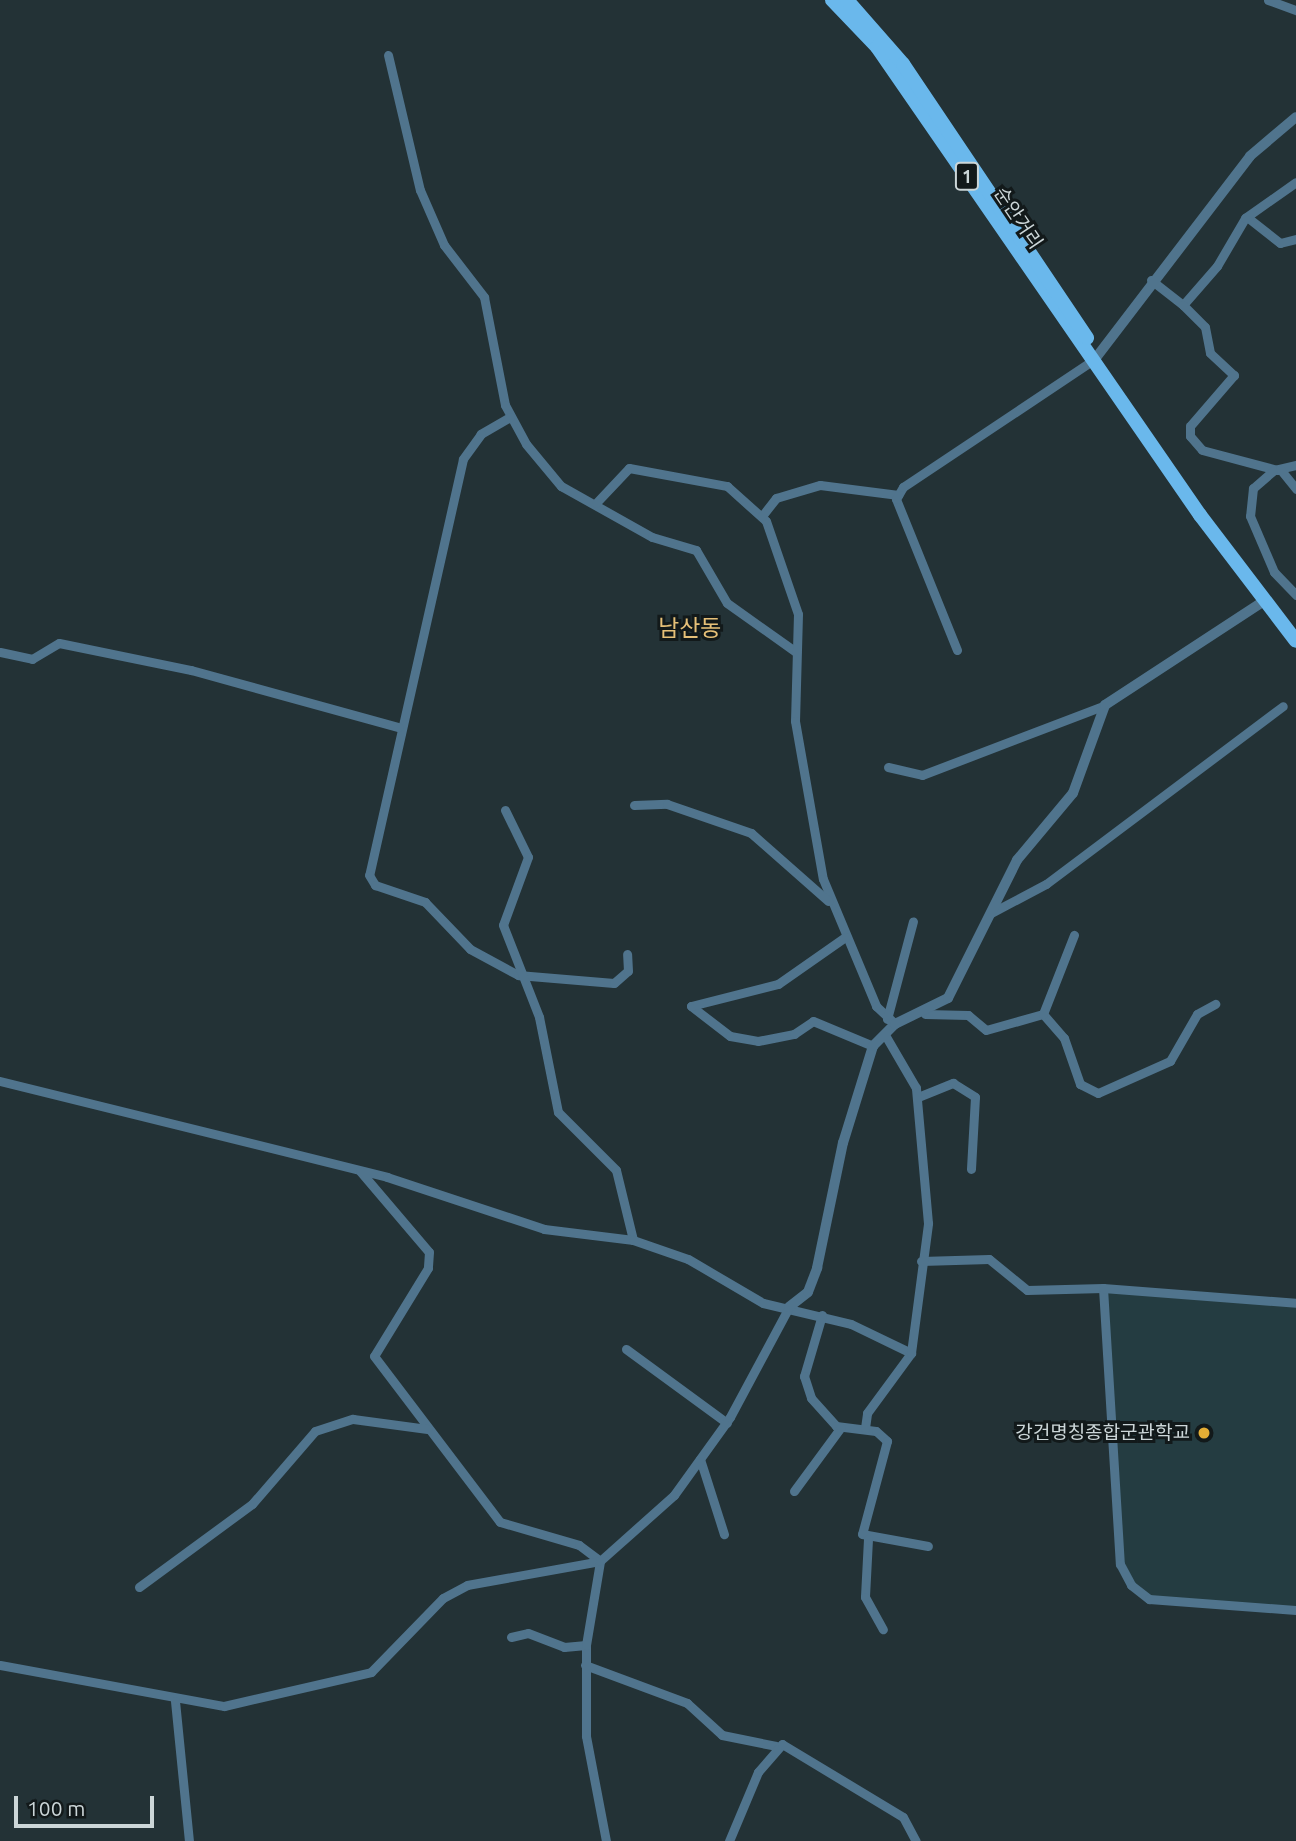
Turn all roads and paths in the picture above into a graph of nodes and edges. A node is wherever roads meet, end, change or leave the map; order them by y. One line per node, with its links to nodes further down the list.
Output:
1 (832, 0): 12 (main road, 순안거리 / 1)
2 (847, 0): 12 (main road, 순안거리 / 1)
3 (1268, 0): 4 (street)
4 (1296, 10)
5 (388, 55): 13 (street)
6 (1296, 117): 10 (street)
7 (1296, 182): 8 (street)
8 (1247, 217): 9 (street); 11 (street)
9 (1296, 239)
10 (1151, 280): 11 (street); 12 (street)
11 (1183, 305): 15 (street)
12 (1095, 359): 17 (street); 21 (main road, 순안거리 / 1)
13 (510, 418): 18 (street); 28 (street)
14 (1296, 464): 15 (street)
15 (1279, 469): 16 (street); 20 (street)
16 (1296, 489)
17 (898, 495): 19 (street); 23 (street)
18 (596, 503): 19 (street); 25 (street)
19 (762, 516): 25 (street)
20 (1296, 595)
21 (1264, 600): 22 (main road, 순안거리 / 1); 26 (street)
22 (1296, 641)
23 (957, 650)
24 (0, 652): 28 (street)
25 (796, 652): 32 (street)
26 (1105, 705): 29 (street); 33 (street)
27 (1283, 706): 33 (street)
28 (398, 727): 38 (street)
29 (888, 767)
30 (634, 805): 32 (street)
31 (505, 810): 38 (street)
32 (830, 902): 36 (street)
33 (991, 913): 40 (street)
34 (913, 921): 42 (street)
35 (1074, 935): 41 (street)
36 (845, 937): 42 (street); 44 (street)
37 (627, 954): 38 (street)
38 (518, 975): 49 (street)
39 (1215, 1004): 41 (street)
40 (925, 1014): 41 (street); 42 (street)
41 (1043, 1014)
42 (891, 1022): 43 (street)
43 (885, 1035): 44 (street); 46 (street)
44 (873, 1046): 53 (street)
45 (0, 1081): 48 (street)
46 (918, 1097): 47 (street); 50 (street)
47 (971, 1169)
48 (360, 1171): 49 (street); 60 (street)
49 (633, 1240): 53 (street)
50 (921, 1261): 51 (street); 56 (street)
51 (1103, 1288): 52 (street); 68 (street)
52 (1296, 1303)
53 (789, 1307): 54 (street); 57 (street)
54 (822, 1315): 56 (street); 58 (street)
55 (626, 1349): 57 (street)
56 (911, 1353): 59 (street)
57 (727, 1423): 61 (street)
58 (841, 1427): 59 (street); 62 (street)
59 (865, 1428): 64 (street)
60 (427, 1429): 66 (street); 67 (street)
61 (700, 1459): 63 (street); 66 (street)
62 (794, 1490)
63 (724, 1534)
64 (868, 1539): 65 (street); 69 (street)
65 (928, 1546)
66 (600, 1561): 71 (street); 74 (street)
67 (139, 1587)
68 (1296, 1610)
69 (883, 1629)
70 (511, 1637): 71 (street)
71 (586, 1645): 73 (street)
72 (0, 1665): 74 (street)
73 (585, 1665): 75 (street); 77 (street)
74 (175, 1701): 76 (street)
75 (776, 1746): 78 (street); 79 (street)
76 (189, 1841)
77 (606, 1841)
78 (729, 1841)
79 (916, 1841)

